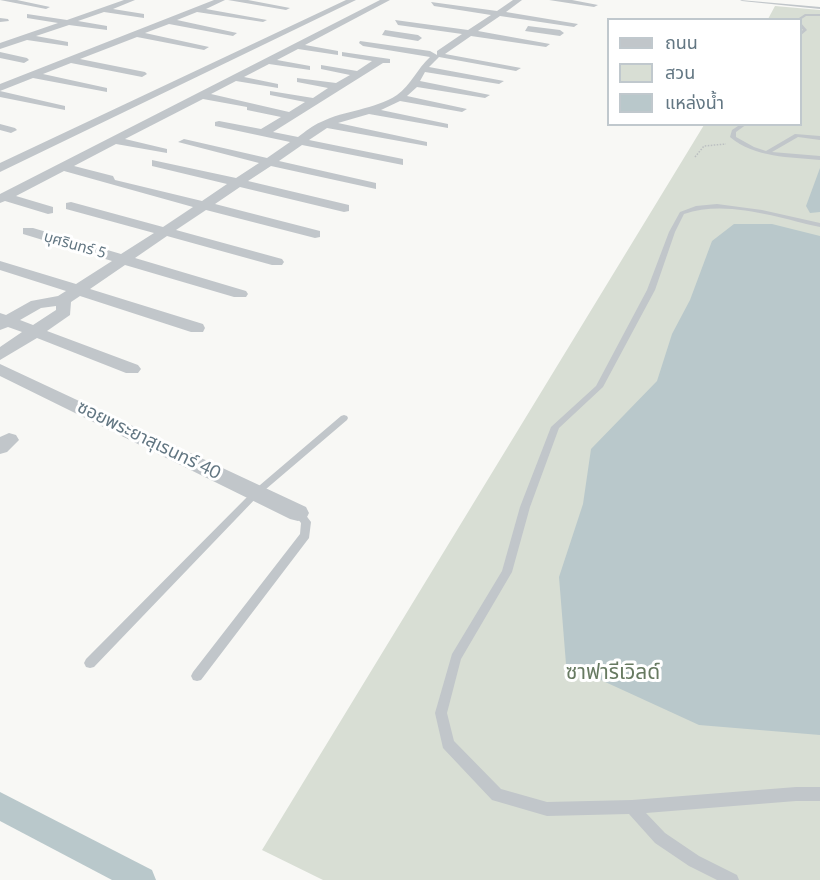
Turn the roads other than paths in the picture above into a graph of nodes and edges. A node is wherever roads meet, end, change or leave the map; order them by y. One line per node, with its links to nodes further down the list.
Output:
1 (2, 0): 15 (street)
2 (131, 0): 18 (street)
3 (221, 0): 19 (street)
4 (232, 0): 16 (street)
5 (352, 0): 98 (street)
6 (476, 0): 9 (street)
7 (553, 0): 14 (street)
8 (742, 0): 17 (lane)
9 (488, 2)
10 (499, 3): 12 (street)
11 (434, 4): 20 (street)
12 (517, 4): 20 (street)
13 (388, 5): 26 (street)
14 (594, 5)
15 (46, 7)
16 (286, 8)
17 (820, 8)
18 (103, 10): 23 (street); 30 (street)
19 (196, 10): 27 (street); 28 (street)
20 (498, 13): 33 (street); 35 (street)
21 (820, 15): 25 (lane)
22 (30, 16): 24 (street)
23 (141, 16)
24 (44, 18): 30 (street); 36 (street)
25 (802, 18)
26 (348, 19): 31 (street); 39 (street)
27 (263, 20)
28 (168, 21): 40 (street); 44 (street)
29 (473, 21): 33 (street)
30 (67, 22): 38 (street); 45 (street)
31 (371, 22)
32 (398, 22): 42 (street)
33 (484, 23): 34 (street); 42 (street)
34 (495, 24)
35 (574, 24)
36 (22, 26)
37 (516, 27): 43 (street)
38 (104, 28)
39 (323, 32): 53 (street); 56 (street)
40 (233, 33)
41 (385, 33): 46 (street)
42 (470, 33): 49 (street); 50 (street)
43 (560, 33)
44 (134, 34): 54 (street); 58 (street)
45 (27, 37): 48 (street); 52 (street)
46 (431, 40)
47 (442, 42): 49 (street)
48 (65, 44)
49 (453, 44): 51 (street); 56 (street)
50 (546, 44)
51 (465, 45)
52 (0, 46)
53 (295, 46): 59 (street); 65 (street)
54 (204, 47)
55 (0, 55): 57 (street)
56 (437, 55): 62 (street); 63 (street)
57 (24, 60)
58 (69, 60): 64 (street); 66 (street)
59 (266, 61): 61 (street); 67 (street)
60 (324, 67): 65 (street)
61 (307, 68)
62 (516, 68)
63 (423, 69): 69 (street); 70 (street)
64 (142, 74)
65 (360, 74): 71 (street)
66 (32, 75): 72 (street); 73 (street)
67 (232, 78): 75 (street); 78 (street)
68 (300, 80): 71 (street)
69 (499, 81)
70 (413, 83): 76 (street); 77 (street)
71 (339, 87): 78 (street)
72 (0, 88)
73 (103, 90)
74 (0, 94): 79 (street)
75 (200, 95): 82 (street); 89 (street)
76 (484, 95)
77 (399, 98): 80 (street); 81 (street)
78 (315, 101): 82 (street)
79 (61, 108)
80 (462, 110)
81 (369, 111): 84 (street); 85 (street)
82 (291, 116): 87 (street)
83 (219, 124): 87 (street)
84 (325, 124): 90 (street); 92 (street)
85 (444, 126)
86 (742, 126): 93 (lane)
87 (263, 133): 90 (street)
88 (820, 138): 93 (lane)
89 (115, 140): 97 (street); 99 (street)
90 (300, 141): 95 (street); 96 (street)
91 (184, 142): 95 (street)
92 (423, 144)
93 (768, 152): 94 (lane)
94 (820, 158)
95 (268, 162): 99 (street); 100 (street)
96 (399, 162)
97 (64, 167): 101 (street); 102 (street)
98 (0, 168)
99 (237, 182): 102 (street); 104 (street)
100 (372, 186)
101 (3, 198): 105 (street)
102 (203, 205): 108 (street); 109 (street)
103 (71, 206): 108 (street)
104 (344, 208)
105 (48, 210)
106 (820, 225): 128 (lane)
107 (28, 231): 110 (street, บุศรินทร์ 5)
108 (165, 231): 110 (street); 111 (street)
109 (315, 234)
110 (123, 259): 113 (street); 114 (street, บุศรินทร์ 5)
111 (277, 262)
112 (0, 265): 113 (street)
113 (78, 289): 115 (street); 117 (street)
114 (240, 294)
115 (63, 300): 116 (street); 118 (street)
116 (3, 321): 118 (street)
117 (197, 328)
118 (37, 331): 119 (street); 121 (street)
119 (0, 355)
120 (0, 369): 123 (street, ซอยพระยาสุเรนทร์ 40)
121 (132, 369)
122 (344, 418): 123 (lane)
123 (256, 493): 124 (street, ซอยพระยาสุเรนทร์ 40); 125 (lane)
124 (298, 513): 126 (lane)
125 (90, 663)
126 (197, 676)
127 (820, 794): 128 (lane)
128 (632, 807): 129 (lane)
129 (732, 880)

